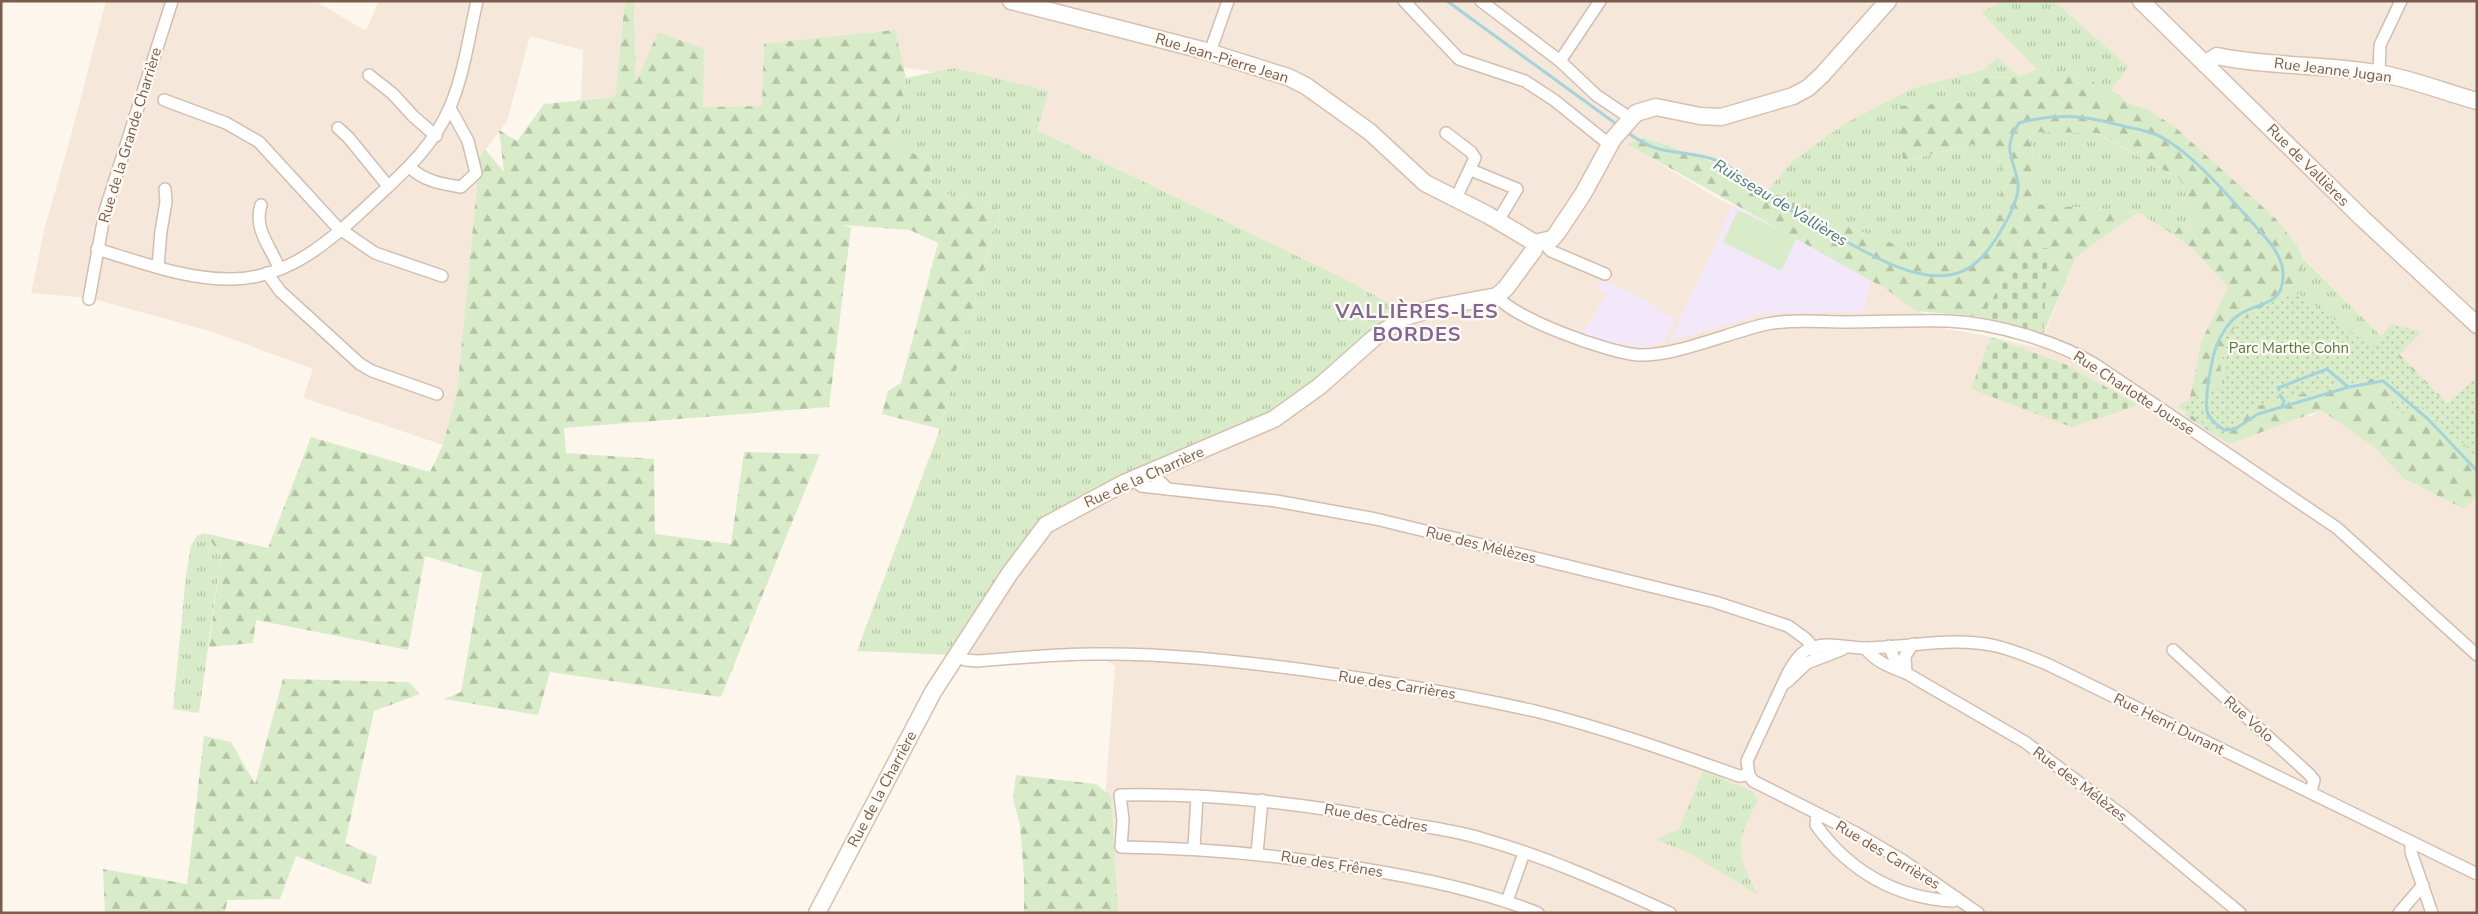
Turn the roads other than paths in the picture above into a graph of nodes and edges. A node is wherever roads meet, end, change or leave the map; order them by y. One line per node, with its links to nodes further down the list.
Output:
1 (172, 1): 35 (street, Rue de la Grande Charrière)
2 (477, 1): 20 (street)
3 (1011, 1): 11 (main road, Rue Jean-Pierre Jean)
4 (1228, 1): 11 (street)
5 (1404, 1): 25 (street)
6 (1481, 1): 12 (street)
7 (1600, 1): 12 (street)
8 (1888, 1): 21 (main road)
9 (2141, 1): 14 (main road, Rue de Vallières)
10 (2401, 1): 15 (street)
11 (1210, 52): 30 (main road, Rue Jean-Pierre Jean)
12 (1560, 61): 21 (street)
13 (2246, 62): 14 (main road, Rue Jeanne Jugan); 15 (main road, Rue Jeanne Jugan); 17 (main road, Rue Jeanne Jugan)
14 (2205, 64): 17 (main road, Rue de Vallières)
15 (2379, 73): 19 (main road, Rue Jeanne Jugan)
16 (369, 74): 24 (street)
17 (2219, 78): 43 (main road, Rue de Vallières)
18 (164, 100): 33 (street)
19 (2477, 101)
20 (450, 108): 24 (street); 26 (street)
21 (1628, 120): 25 (main road)
22 (338, 128): 28 (street)
23 (1446, 132): 27 (street)
24 (436, 136): 26 (street)
25 (1612, 142): 34 (main road)
26 (410, 167): 28 (street)
27 (1471, 170): 30 (street); 32 (street)
28 (388, 186): 33 (street)
29 (165, 189): 36 (street)
30 (1456, 198): 32 (main road, Rue Jean-Pierre Jean)
31 (261, 205): 37 (street)
32 (1498, 221): 34 (main road, Rue Jean-Pierre Jean)
33 (341, 230): 37 (street); 40 (street)
34 (1539, 242): 39 (street); 41 (main road)
35 (97, 249): 36 (street); 42 (street, Rue de la Grande Charrière)
36 (158, 266): 38 (street)
37 (279, 268): 38 (street)
38 (267, 273): 44 (street)
39 (1605, 274)
40 (442, 276)
41 (1497, 296): 45 (main road, Rue de la Charrière); 54 (street, Rue Charlotte Jousse)
42 (89, 300)
43 (2477, 325)
44 (437, 394)
45 (1154, 470): 46 (main road, Rue de la Charrière); 47 (street)
46 (1134, 478): 47 (street, Rue des Mélèzes); 52 (main road, Rue de la Charrière)
47 (1168, 489): 53 (street, Rue des Mélèzes)
48 (1913, 644): 49 (street, Rue Henri Dunant); 55 (street); 57 (street, Rue Henri Dunant)
49 (1889, 646): 50 (street, Rue Henri Dunant); 55 (street, Rue des Mélèzes)
50 (1865, 648): 53 (street, Rue Henri Dunant); 55 (street, Rue des Mélèzes)
51 (2173, 650): 57 (street, Rue Volo)
52 (956, 655): 56 (street, Rue des Carrières); 72 (main road, Rue de la Charrière)
53 (1810, 655): 56 (street)
54 (2477, 655)
55 (1906, 673): 76 (street, Rue des Mélèzes)
56 (1749, 775): 60 (street, Rue des Carrières)
57 (2311, 792): 61 (street, Rue Henri Dunant)
58 (1197, 796): 59 (street, Rue des Cèdres); 62 (street, Rue des Cèdres); 63 (street)
59 (1262, 800): 65 (street); 66 (street, Rue des Cèdres)
60 (1817, 814): 70 (street, Rue des Carrières); 70 (street, Rue des Carrières)
61 (2411, 842): 64 (street, Rue Henri Dunant); 67 (street)
62 (1121, 847): 63 (street, Rue des Frênes)
63 (1194, 848): 65 (street, Rue des Frênes)
64 (2423, 849): 67 (street); 68 (street, Rue Henri Dunant)
65 (1257, 853): 71 (street, Rue des Frênes)
66 (1524, 853): 71 (street); 74 (street, Rue des Cèdres)
67 (2418, 870): 69 (street)
68 (2477, 874)
69 (2423, 885): 77 (street); 78 (street)
70 (1957, 898): 75 (street, Rue des Carrières)
71 (1507, 901): 73 (street, Rue des Frênes)
72 (817, 913)
73 (1538, 913)
74 (1670, 913)
75 (1978, 913)
76 (2240, 913)
77 (2399, 913)
78 (2432, 913)

